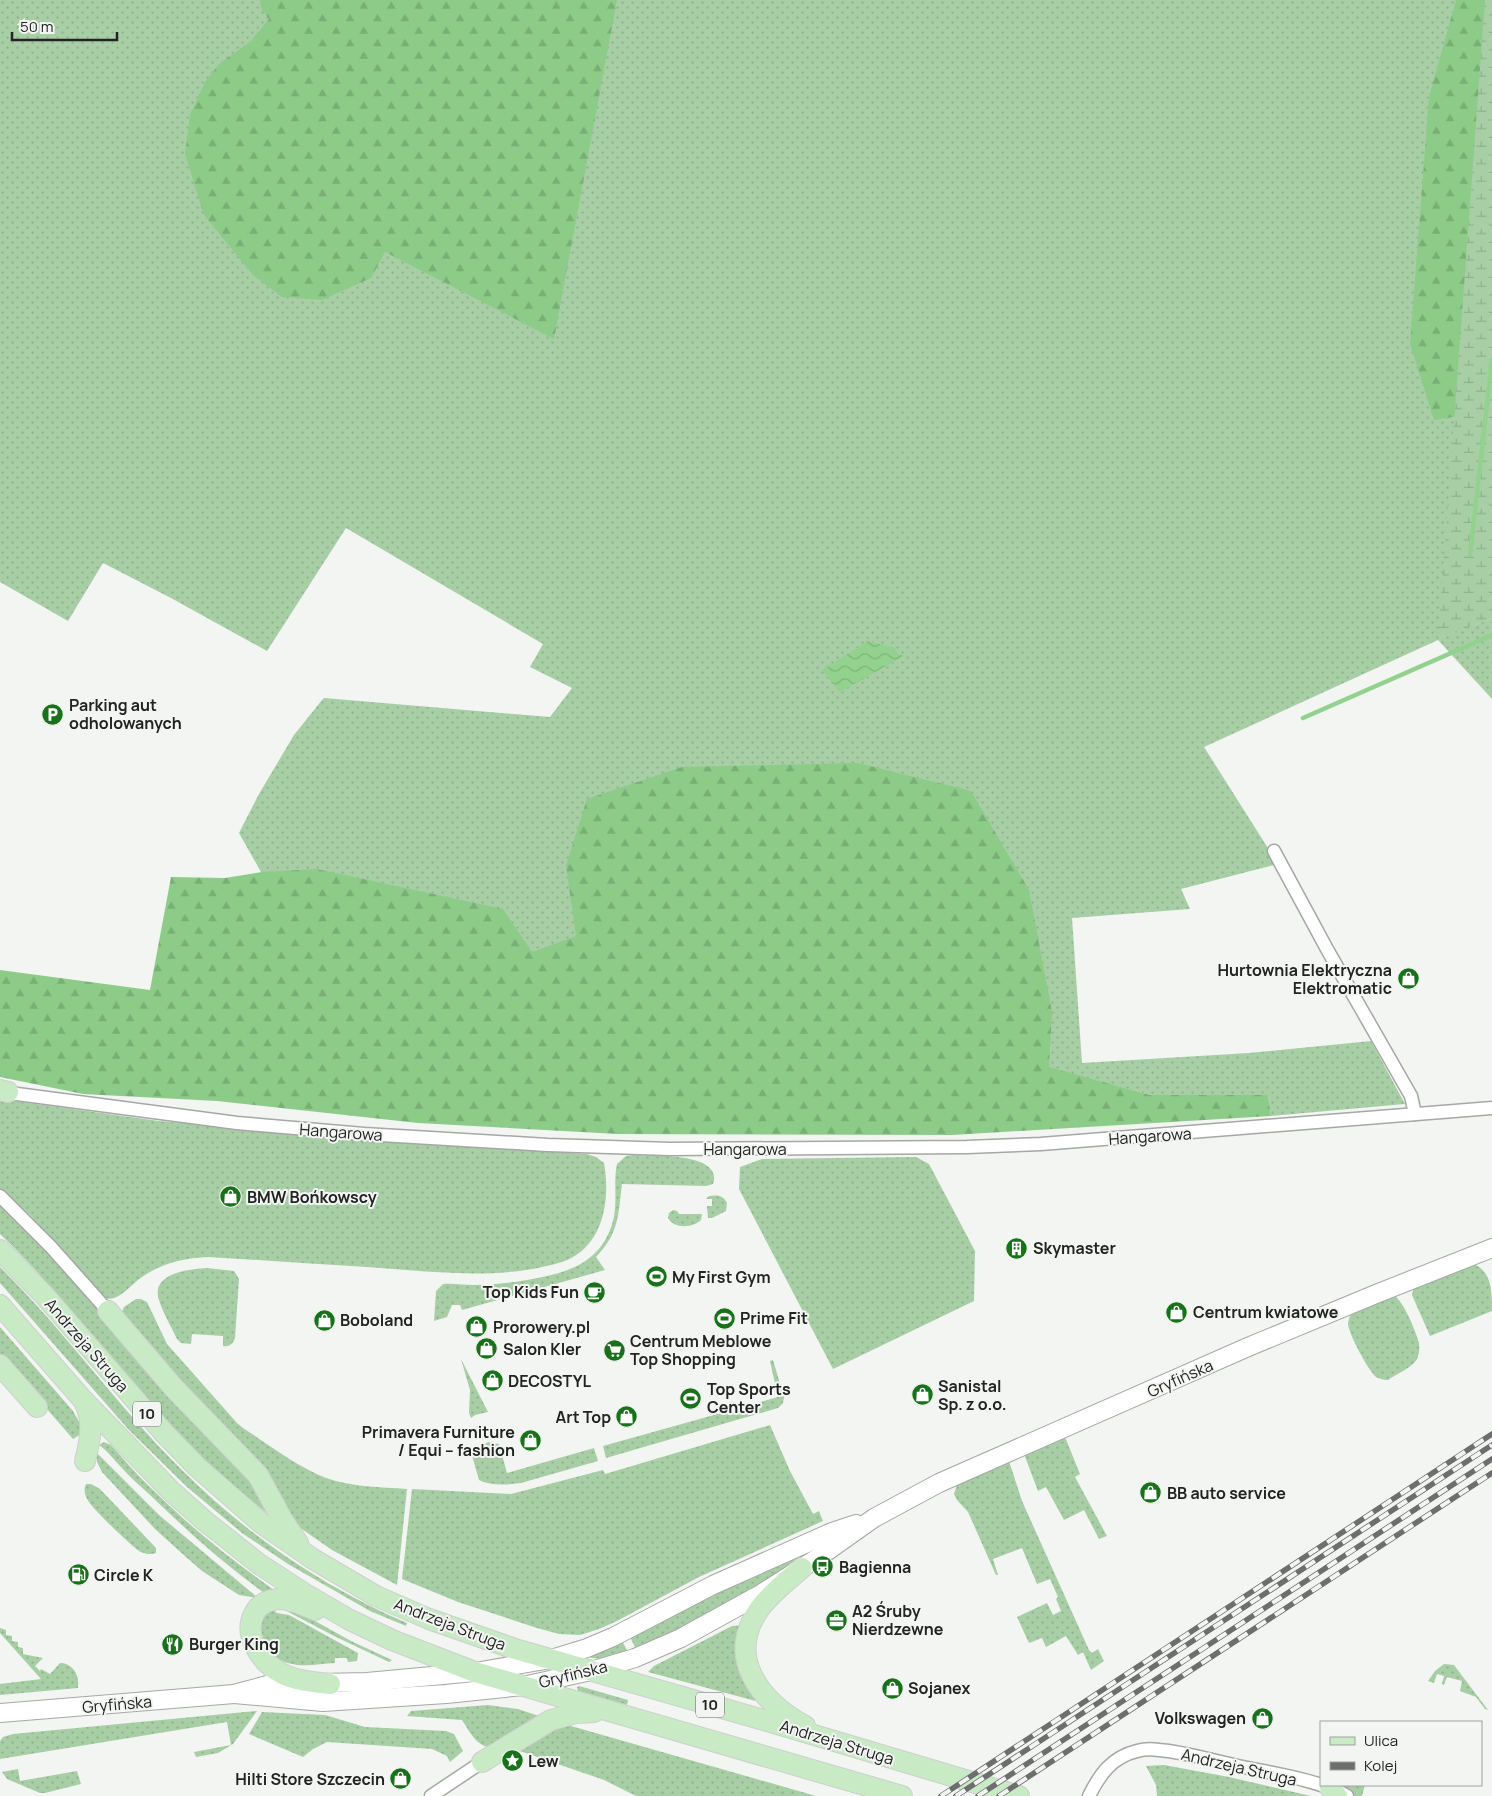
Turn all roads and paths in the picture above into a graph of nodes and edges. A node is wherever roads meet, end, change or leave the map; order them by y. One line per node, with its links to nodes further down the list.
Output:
1 (1274, 851): 4 (street)
2 (3, 1091): 4 (street, Hangarowa)
3 (1492, 1108): 4 (street, Hangarowa)
4 (1415, 1114)
5 (0, 1196): 9 (street)
6 (1492, 1248): 14 (street, Gryfińska)
7 (0, 1250): 15 (main road, Andrzeja Struga / 10)
8 (0, 1305): 11 (main road, Andrzeja Struga / 10)
9 (108, 1312): 15 (main road)
10 (0, 1365): 12 (main road)
11 (84, 1401): 13 (main road); 17 (main road, Andrzeja Struga / 10)
12 (37, 1407)
13 (85, 1461)
14 (874, 1518): 16 (street, Gryfińska); 18 (street, Gryfińska)
15 (313, 1559): 18 (main road, Andrzeja Struga / 10)
16 (802, 1568): 19 (street, Gryfińska); 26 (main road)
17 (392, 1640): 20 (main road, Andrzeja Struga / 10); 21 (main road)
18 (551, 1659): 19 (main road, Andrzeja Struga / 10); 20 (street, Gryfińska)
19 (592, 1671): 22 (street, Gryfińska); 26 (main road, Andrzeja Struga / 10)
20 (475, 1672): 21 (street, Gryfińska); 22 (main road, Andrzeja Struga / 10)
21 (330, 1684): 23 (street, Gryfińska)
22 (523, 1686): 23 (street, Gryfińska); 25 (main road, Andrzeja Struga / 10)
23 (234, 1694): 24 (street, Gryfińska)
24 (0, 1713)
25 (616, 1714): 27 (main road); 31 (main road, Andrzeja Struga / 10)
26 (828, 1739): 32 (main road, Andrzeja Struga / 10)
27 (482, 1762): 30 (street)
28 (1090, 1793): 29 (street, Andrzeja Struga)
29 (1338, 1793)
30 (430, 1796)
31 (902, 1796)
32 (1019, 1796)

